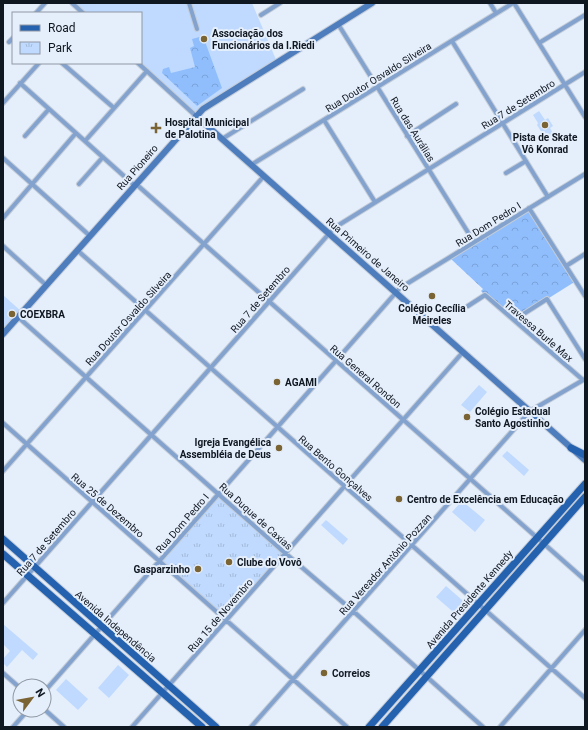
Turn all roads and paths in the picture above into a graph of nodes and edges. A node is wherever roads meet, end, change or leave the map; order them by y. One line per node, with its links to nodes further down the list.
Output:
1 (45, 3): 8 (street)
2 (72, 3): 9 (street)
3 (189, 3): 14 (street)
4 (280, 3): 11 (street)
5 (490, 3): 10 (street)
6 (513, 3): 10 (street, Rua Doutor Osvaldo Silveira); 18 (street)
7 (369, 4): 13 (street, Rua Pioneiro)
8 (37, 12)
9 (82, 12)
10 (496, 13): 16 (street, Rua Doutor Osvaldo Silveira)
11 (260, 15)
12 (585, 15): 18 (street)
13 (338, 24): 26 (street, Rua das Aurálias); 32 (street, Rua Pioneiro)
14 (197, 29)
15 (12, 39): 17 (street)
16 (452, 41): 26 (street, Rua Doutor Osvaldo Silveira); 35 (street)
17 (9, 42)
18 (539, 44): 25 (street)
19 (37, 64): 24 (street)
20 (63, 64): 30 (street)
21 (139, 64): 22 (street, Rua Primeiro de Janeiro)
22 (147, 71): 30 (street); 32 (street, Rua Primeiro de Janeiro)
23 (585, 72): 25 (street, Rua 7 de Setembro)
24 (20, 83): 28 (street); 31 (street, Rua General Rondon)
25 (565, 85): 33 (street); 35 (street, Rua 7 de Setembro)
26 (377, 87): 34 (street, Rua Doutor Osvaldo Silveira); 38 (street, Rua das Aurálias)
27 (303, 89): 39 (street)
28 (3, 103)
29 (456, 104): 38 (street)
30 (114, 108): 40 (street)
31 (49, 109): 36 (street, Rua General Rondon); 37 (street)
32 (196, 116): 39 (street, Rua Primeiro de Janeiro); 51 (street, Rua Pioneiro)
33 (585, 117)
34 (324, 120): 44 (street, Rua Doutor Osvaldo Silveira); 53 (street)
35 (502, 123): 43 (street); 45 (street, Rua 7 de Setembro)
36 (76, 133): 40 (street, Rua General Rondon); 49 (street)
37 (25, 136)
38 (407, 136): 45 (street, Rua das Aurálias)
39 (222, 139): 44 (street, Rua Primeiro de Janeiro)
40 (85, 141): 41 (street, Rua General Rondon)
41 (103, 157): 50 (street); 51 (street, Rua General Rondon)
42 (3, 158): 49 (street)
43 (526, 161): 46 (street); 52 (street)
44 (252, 165): 48 (street, Rua Primeiro de Janeiro)
45 (428, 169): 53 (street, Rua 7 de Setembro); 58 (street, Rua das Aurálias)
46 (506, 173)
47 (585, 174): 52 (street, Rua Dom Pedro I)
48 (264, 176): 56 (street, Rua Primeiro de Janeiro); 59 (street, Rua Doutor Osvaldo Silveira)
49 (32, 184): 55 (street); 57 (street)
50 (79, 184)
51 (135, 184): 57 (street, Rua Pioneiro); 59 (street, Rua General Rondon)
52 (548, 197): 54 (street, Rua Dom Pedro I)
53 (375, 202): 56 (street, Rua 7 de Setembro)
54 (530, 208): 58 (street, Rua Dom Pedro I); 63 (street)
55 (3, 218)
56 (329, 234): 65 (street, Rua Primeiro de Janeiro); 67 (street, Rua 7 de Setembro)
57 (90, 236): 61 (street, Rua Pioneiro)
58 (474, 242): 65 (street, Rua Dom Pedro I)
59 (204, 244): 67 (street, Rua General Rondon); 69 (street, Rua Doutor Osvaldo Silveira)
60 (3, 246): 64 (street)
61 (77, 250): 64 (street, Rua Pioneiro); 69 (street, Rua Bento Gonçalves)
62 (585, 254): 63 (street)
63 (566, 266): 66 (street)
64 (46, 285): 70 (street, Rua Pioneiro)
65 (398, 290): 73 (street, Rua Primeiro de Janeiro); 75 (street, Rua Dom Pedro I)
66 (585, 296)
67 (269, 301): 75 (street, Rua General Rondon); 76 (street, Rua 7 de Setembro)
68 (468, 306): 71 (street, Travessa Burle Max)
69 (145, 310): 76 (street, Rua Bento Gonçalves); 77 (street, Rua Doutor Osvaldo Silveira)
70 (18, 317): 72 (street, Rua Pioneiro); 77 (street, Rua Duque de Caxias)
71 (514, 320): 74 (street); 78 (street, Travessa Burle Max)
72 (3, 334)
73 (463, 352): 79 (street, Rua Primeiro de Janeiro); 80 (street, Rua 15 de Novembro)
74 (585, 360)
75 (336, 361): 80 (street, Rua General Rondon); 82 (street, Rua Dom Pedro I)
76 (211, 368): 82 (street, Rua Bento Gonçalves); 83 (street, Rua 7 de Setembro)
77 (86, 377): 83 (street, Rua Duque de Caxias); 84 (street, Rua Doutor Osvaldo Silveira)
78 (584, 379): 79 (street, Rua Vereador Antônio Pozzan)
79 (530, 411): 85 (street, Rua Primeiro de Janeiro); 89 (street, Rua Vereador Antônio Pozzan)
80 (403, 420): 89 (street, Rua General Rondon); 91 (street, Rua 15 de Novembro)
81 (3, 423): 84 (street, Rua 25 de Dezembro)
82 (278, 427): 91 (street, Rua Bento Gonçalves); 92 (street, Rua Dom Pedro I)
83 (151, 435): 92 (street, Rua Duque de Caxias); 94 (street, Rua 7 de Setembro)
84 (27, 444): 88 (street, Rua Doutor Osvaldo Silveira); 94 (street, Rua 25 de Dezembro)
85 (571, 448): 86 (main road); 87 (street, Rua Primeiro de Janeiro)
86 (585, 455)
87 (585, 460)
88 (3, 470)
89 (470, 479): 95 (street, Rua General Rondon); 98 (street, Rua Vereador Antônio Pozzan)
90 (585, 484): 95 (main road, Avenida Presidente Kennedy)
91 (345, 486): 98 (street, Rua Bento Gonçalves); 99 (street, Rua 15 de Novembro)
92 (219, 494): 99 (street, Rua Duque de Caxias); 101 (street, Rua Dom Pedro I)
93 (585, 497): 97 (main road, Avenida Presidente Kennedy)
94 (92, 502): 101 (street, Rua 25 de Dezembro); 102 (street, Rua 7 de Setembro)
95 (537, 537): 97 (street, Rua General Rondon); 106 (main road, Avenida Presidente Kennedy)
96 (3, 539): 102 (main road, Avenida Independência)
97 (544, 544): 104 (street, Rua General Rondon); 107 (main road, Avenida Presidente Kennedy)
98 (412, 545): 106 (street, Rua Bento Gonçalves); 108 (street, Rua Vereador Antônio Pozzan)
99 (285, 553): 108 (street, Rua Duque de Caxias); 109 (street, Rua 15 de Novembro)
100 (3, 554): 103 (main road, Avenida Independência)
101 (160, 561): 109 (street, Rua 25 de Dezembro); 110 (street, Rua Dom Pedro I)
102 (35, 567): 103 (street, Rua 7 de Setembro); 110 (main road, Avenida Independência)
103 (28, 575): 105 (street, Rua 7 de Setembro); 112 (main road, Avenida Independência)
104 (585, 580)
105 (3, 603)
106 (478, 604): 107 (street, Rua Bento Gonçalves); 114 (main road, Avenida Presidente Kennedy)
107 (485, 610): 113 (street, Rua Bento Gonçalves); 116 (main road, Avenida Presidente Kennedy)
108 (353, 611): 114 (street, Rua Duque de Caxias); 117 (street, Rua Vereador Antônio Pozzan)
109 (226, 620): 117 (street, Rua 25 de Dezembro); 120 (street, Rua 15 de Novembro)
110 (102, 626): 112 (street, Rua Dom Pedro I); 120 (main road, Avenida Independência)
111 (585, 630): 113 (street)
112 (96, 634): 119 (street, Rua Dom Pedro I); 121 (main road, Avenida Independência)
113 (551, 668): 122 (street, Rua Bento Gonçalves); 135 (street)
114 (420, 670): 116 (street, Rua Duque de Caxias); 132 (main road, Avenida Presidente Kennedy)
115 (3, 673): 118 (street)
116 (426, 676): 133 (main road, Avenida Presidente Kennedy); 134 (street, Rua Duque de Caxias)
117 (293, 679): 130 (street, Rua Vereador Antônio Pozzan); 131 (street, Rua 25 de Dezembro)
118 (12, 681)
119 (52, 683)
120 (169, 685): 121 (street, Rua 15 de Novembro); 129 (main road, Avenida Independência)
121 (162, 692): 127 (street, Rua 15 de Novembro); 128 (main road, Avenida Independência)
122 (585, 698)
123 (52, 716): 126 (street)
124 (21, 718): 125 (street)
125 (13, 727)
126 (64, 727)
127 (132, 727)
128 (202, 727)
129 (216, 727)
130 (251, 727)
131 (347, 727)
132 (369, 727)
133 (382, 727)
134 (483, 727)
135 (500, 727)

